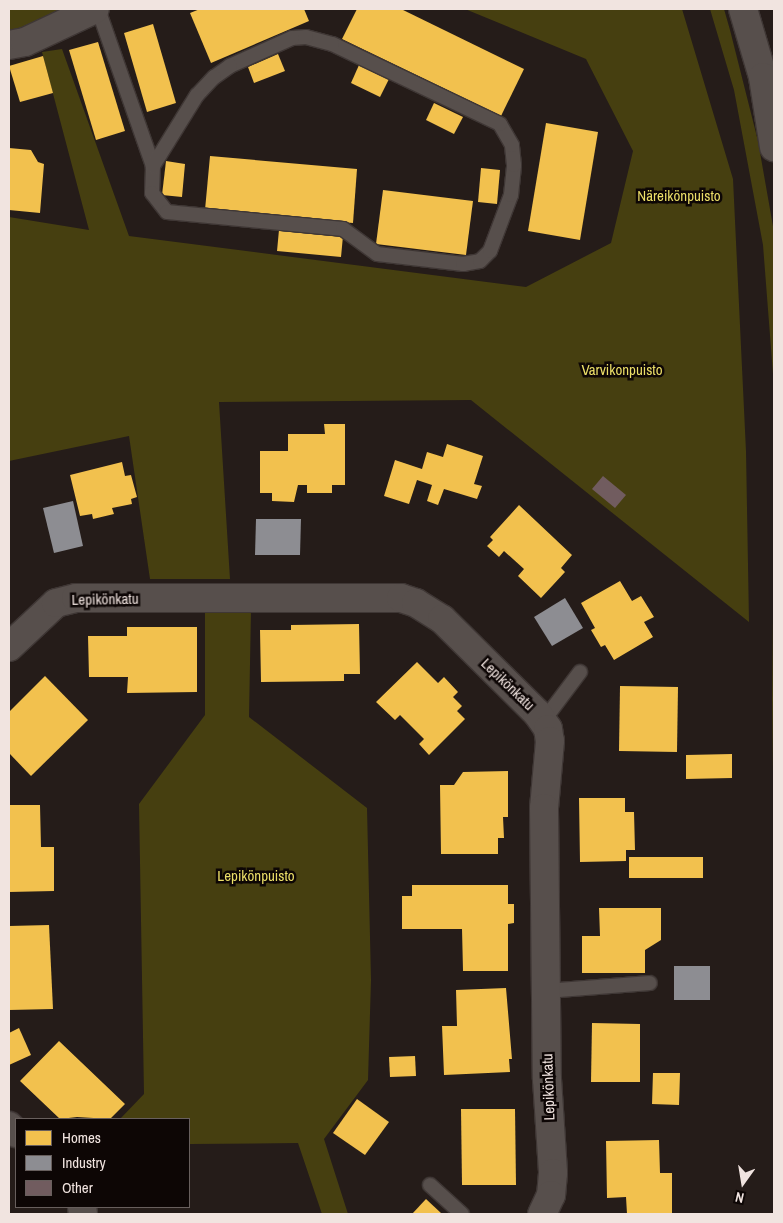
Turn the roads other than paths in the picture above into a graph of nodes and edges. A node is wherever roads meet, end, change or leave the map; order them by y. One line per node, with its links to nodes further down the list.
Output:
1 (97, 9): 3 (street); 5 (lane)
2 (743, 9): 4 (street)
3 (9, 45)
4 (774, 146)
5 (153, 166): 5 (lane)
6 (9, 647): 8 (street, Lepikönkatu)
7 (580, 672): 8 (lane)
8 (544, 720): 10 (street, Lepikönkatu)
9 (650, 983): 10 (lane)
10 (546, 991): 13 (street, Lepikönkatu)
11 (430, 1185): 12 (lane)
12 (462, 1214)
13 (542, 1214)

